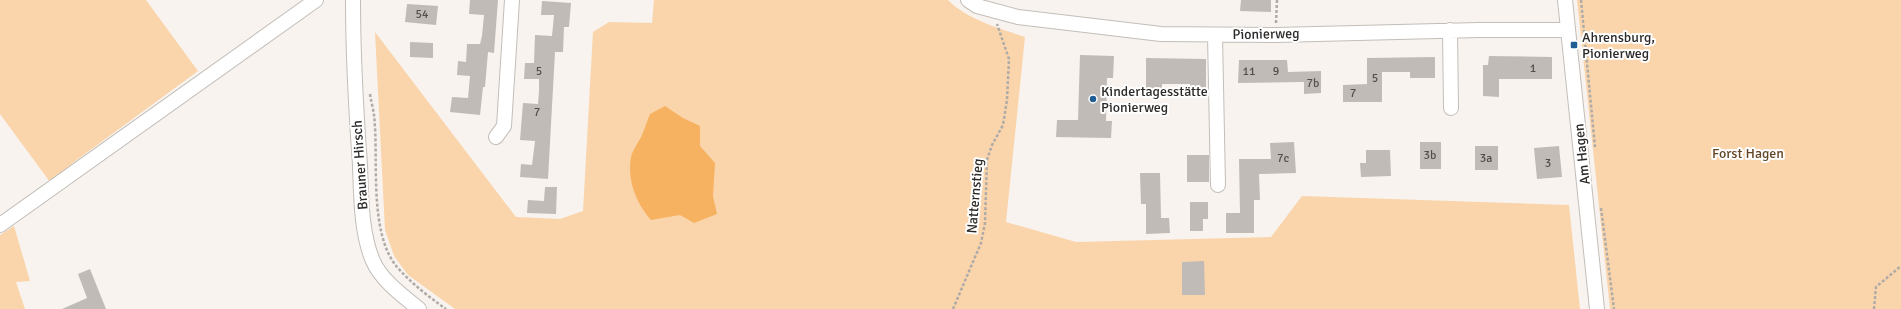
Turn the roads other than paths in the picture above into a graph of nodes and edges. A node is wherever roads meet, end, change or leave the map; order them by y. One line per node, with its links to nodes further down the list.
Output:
1 (316, 0): 12 (street)
2 (353, 0): 13 (street, Brauner Hirsch)
3 (512, 0): 10 (street)
4 (968, 0): 8 (street, Pionierweg)
5 (1565, 0): 7 (street, Am Hagen)
6 (1450, 30): 7 (street, Pionierweg); 8 (street, Pionierweg); 9 (street)
7 (1568, 30): 14 (street, Am Hagen)
8 (1215, 35): 11 (street)
9 (1451, 108)
10 (496, 137)
11 (1218, 185)
12 (0, 225)
13 (419, 309)
14 (1597, 309)

